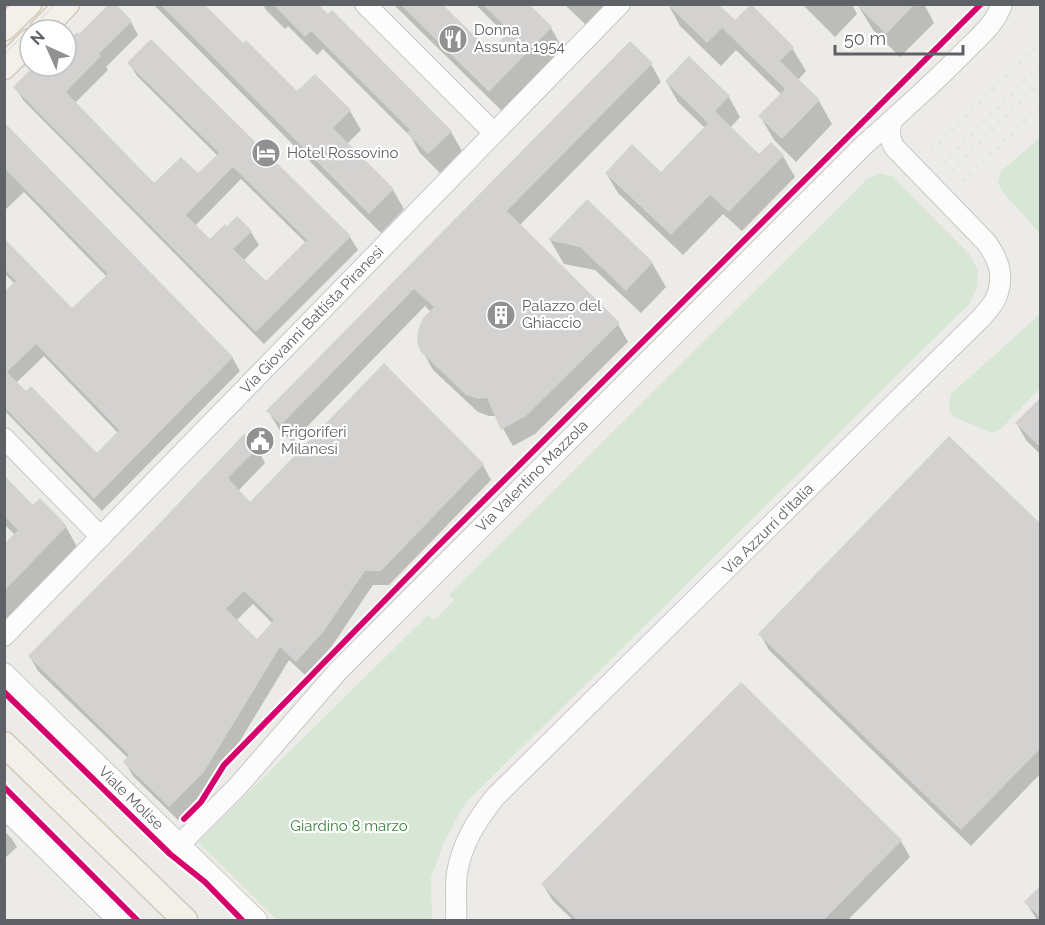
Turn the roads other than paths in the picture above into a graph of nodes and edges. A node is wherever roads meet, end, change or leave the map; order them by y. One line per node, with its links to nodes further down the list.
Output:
1 (29, 4): 7 (main road)
2 (68, 4): 6 (main road)
3 (365, 4): 12 (street)
4 (620, 4): 12 (street, Via Giovanni Battista Piranesi)
5 (1002, 4): 10 (street)
6 (54, 18)
7 (4, 28)
8 (18, 53): 9 (main road)
9 (4, 67)
10 (922, 94): 11 (street, Via Valentino Mazzola); 13 (street, Via Azzurri d'Italia)
11 (894, 118): 13 (street, Via Azzurri d'Italia); 20 (street, Via Valentino Mazzola)
12 (494, 133): 15 (street, Via Giovanni Battista Piranesi)
13 (910, 164): 21 (street, Via Azzurri d'Italia)
14 (4, 438): 15 (street)
15 (101, 537): 16 (street, Via Giovanni Battista Piranesi)
16 (4, 636)
17 (4, 673): 20 (street, Viale Molise)
18 (4, 744): 23 (main road)
19 (4, 808): 22 (street)
20 (180, 844): 24 (street, Viale Molise)
21 (456, 898): 25 (street, Via Azzurri d'Italia); 26 (street)
22 (118, 921)
23 (185, 921)
24 (257, 921)
25 (456, 921)
26 (468, 921)

